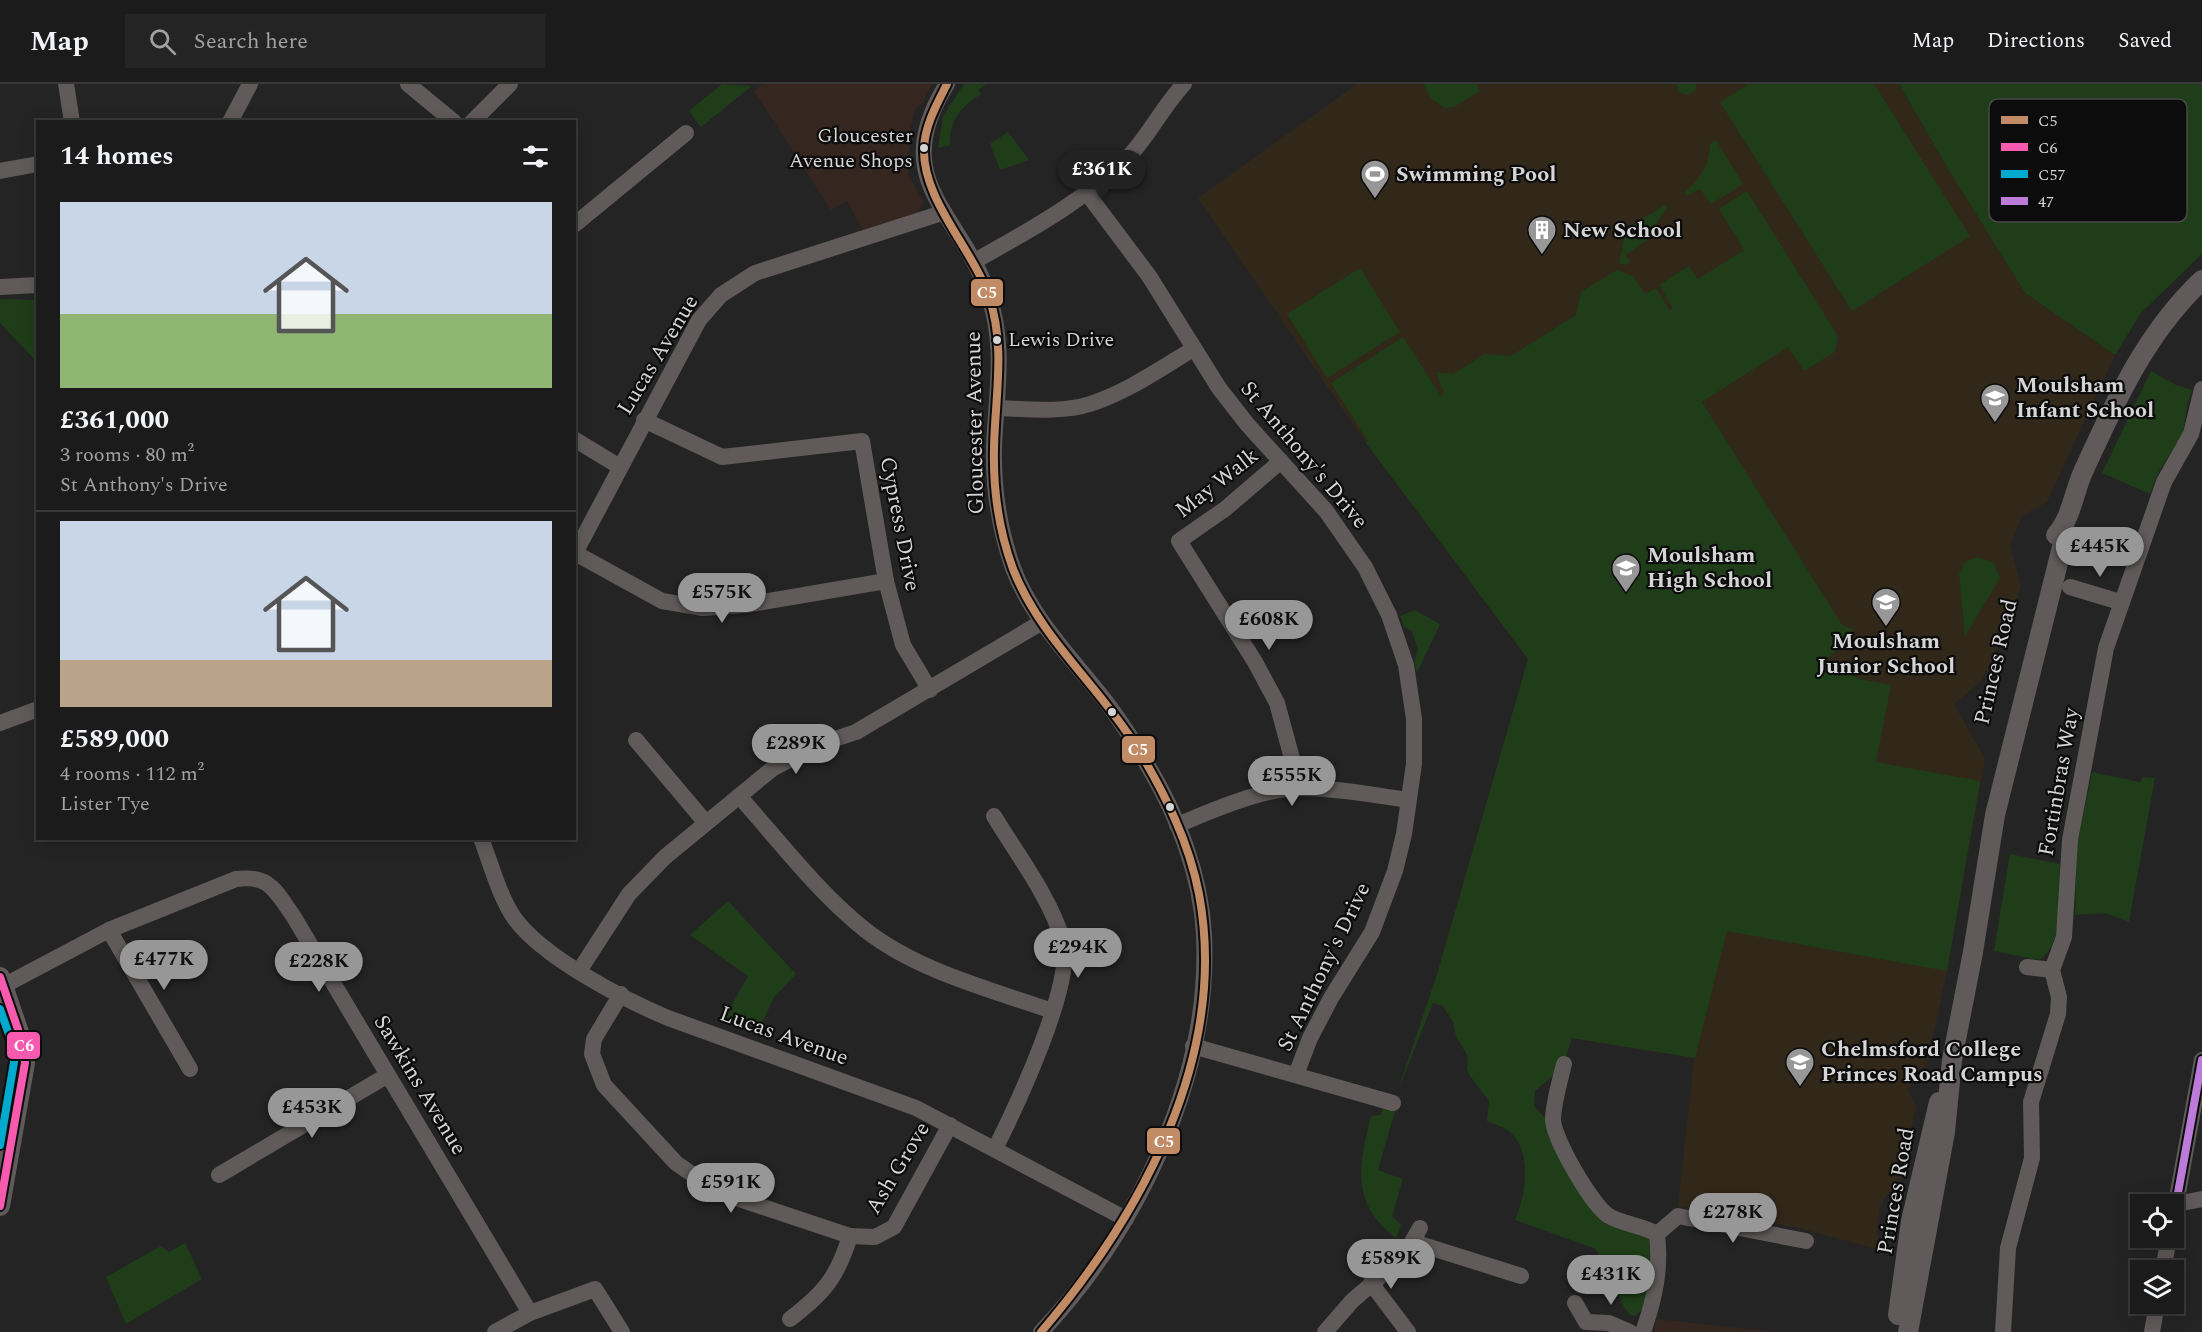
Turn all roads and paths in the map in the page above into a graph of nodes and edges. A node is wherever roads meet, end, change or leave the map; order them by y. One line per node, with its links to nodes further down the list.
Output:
1 (66, 84): 7 (street)
2 (250, 84): 8 (street)
3 (408, 84): 9 (street)
4 (510, 84): 10 (street)
5 (947, 84): 15 (street, Gloucester Avenue)
6 (1184, 84): 14 (street)
7 (72, 120)
8 (231, 120)
9 (452, 120)
10 (474, 120)
11 (686, 133): 16 (street)
12 (36, 164): 13 (street)
13 (0, 171)
14 (1086, 192): 17 (street); 21 (street, St Anthony's Drive)
15 (942, 213): 17 (street, Gloucester Avenue); 24 (street, Lucas Avenue)
16 (576, 223)
17 (975, 261): 23 (street, Gloucester Avenue)
18 (2202, 280): 53 (main road, Princes Road)
19 (36, 285): 20 (street)
20 (0, 287)
21 (1193, 349): 23 (street); 26 (street, St Anthony's Drive)
22 (2202, 389): 32 (street, Fortinbras Way)
23 (998, 408): 33 (street, Gloucester Avenue)
24 (644, 420): 27 (street, Lucas Avenue); 30 (street, Cypress Drive)
25 (576, 440): 27 (street)
26 (1281, 461): 38 (street, May Walk); 40 (street, St Anthony's Drive)
27 (620, 467): 28 (street, Lucas Avenue)
28 (576, 549)
29 (576, 554): 30 (street)
30 (886, 581): 34 (street, Cypress Drive)
31 (2070, 587): 32 (street)
32 (2120, 602): 47 (street, Fortinbras Way)
33 (1042, 622): 34 (street); 43 (street, Gloucester Avenue)
34 (930, 690): 39 (street)
35 (36, 710): 36 (street)
36 (0, 723)
37 (636, 740): 42 (street)
38 (1300, 788): 40 (street); 43 (street)
39 (739, 796): 42 (street); 51 (street)
40 (1408, 800): 58 (street, St Anthony's Drive)
41 (994, 816): 51 (street)
42 (706, 823): 48 (street)
43 (1177, 825): 52 (street, Gloucester Avenue)
44 (482, 840): 48 (street, Lucas Avenue)
45 (109, 930): 49 (street, Sawkins Avenue); 56 (street); 57 (street, Sawkins Avenue)
46 (2027, 967): 47 (street)
47 (2052, 970): 86 (street)
48 (579, 971): 50 (street, Lucas Avenue)
49 (2, 981): 65 (main road)
50 (621, 994): 60 (street, Lucas Avenue); 69 (street, Ash Grove)
51 (1052, 1011): 61 (street)
52 (1193, 1046): 58 (street); 67 (street, Gloucester Avenue)
53 (1952, 1060): 84 (main road, Princes Road); 85 (main road, Princes Road)
54 (2202, 1060): 63 (street)
55 (1564, 1064): 68 (street)
56 (190, 1069)
57 (388, 1074): 62 (street); 74 (street, Sawkins Avenue)
58 (1296, 1075): 59 (street)
59 (1393, 1103)
60 (950, 1125): 61 (street, Lucas Avenue); 69 (street, Ash Grove)
61 (995, 1149): 67 (street, Lucas Avenue)
62 (219, 1174)
63 (2178, 1194)
64 (2202, 1199): 66 (street)
65 (0, 1206)
66 (2184, 1206)
67 (1126, 1219): 79 (street, Gloucester Avenue)
68 (1657, 1234): 70 (street); 83 (street)
69 (850, 1236): 76 (street)
70 (1806, 1241)
71 (1521, 1276): 72 (street)
72 (1371, 1283): 80 (street); 81 (street)
73 (1575, 1303): 82 (street)
74 (530, 1313): 77 (street); 78 (street)
75 (2155, 1314): 87 (street)
76 (790, 1319)
77 (495, 1332)
78 (621, 1332)
79 (1041, 1332)
80 (1325, 1332)
81 (1408, 1332)
82 (1630, 1332)
83 (1643, 1332)
84 (1895, 1332)
85 (1908, 1332)
86 (2003, 1332)
87 (2152, 1332)

